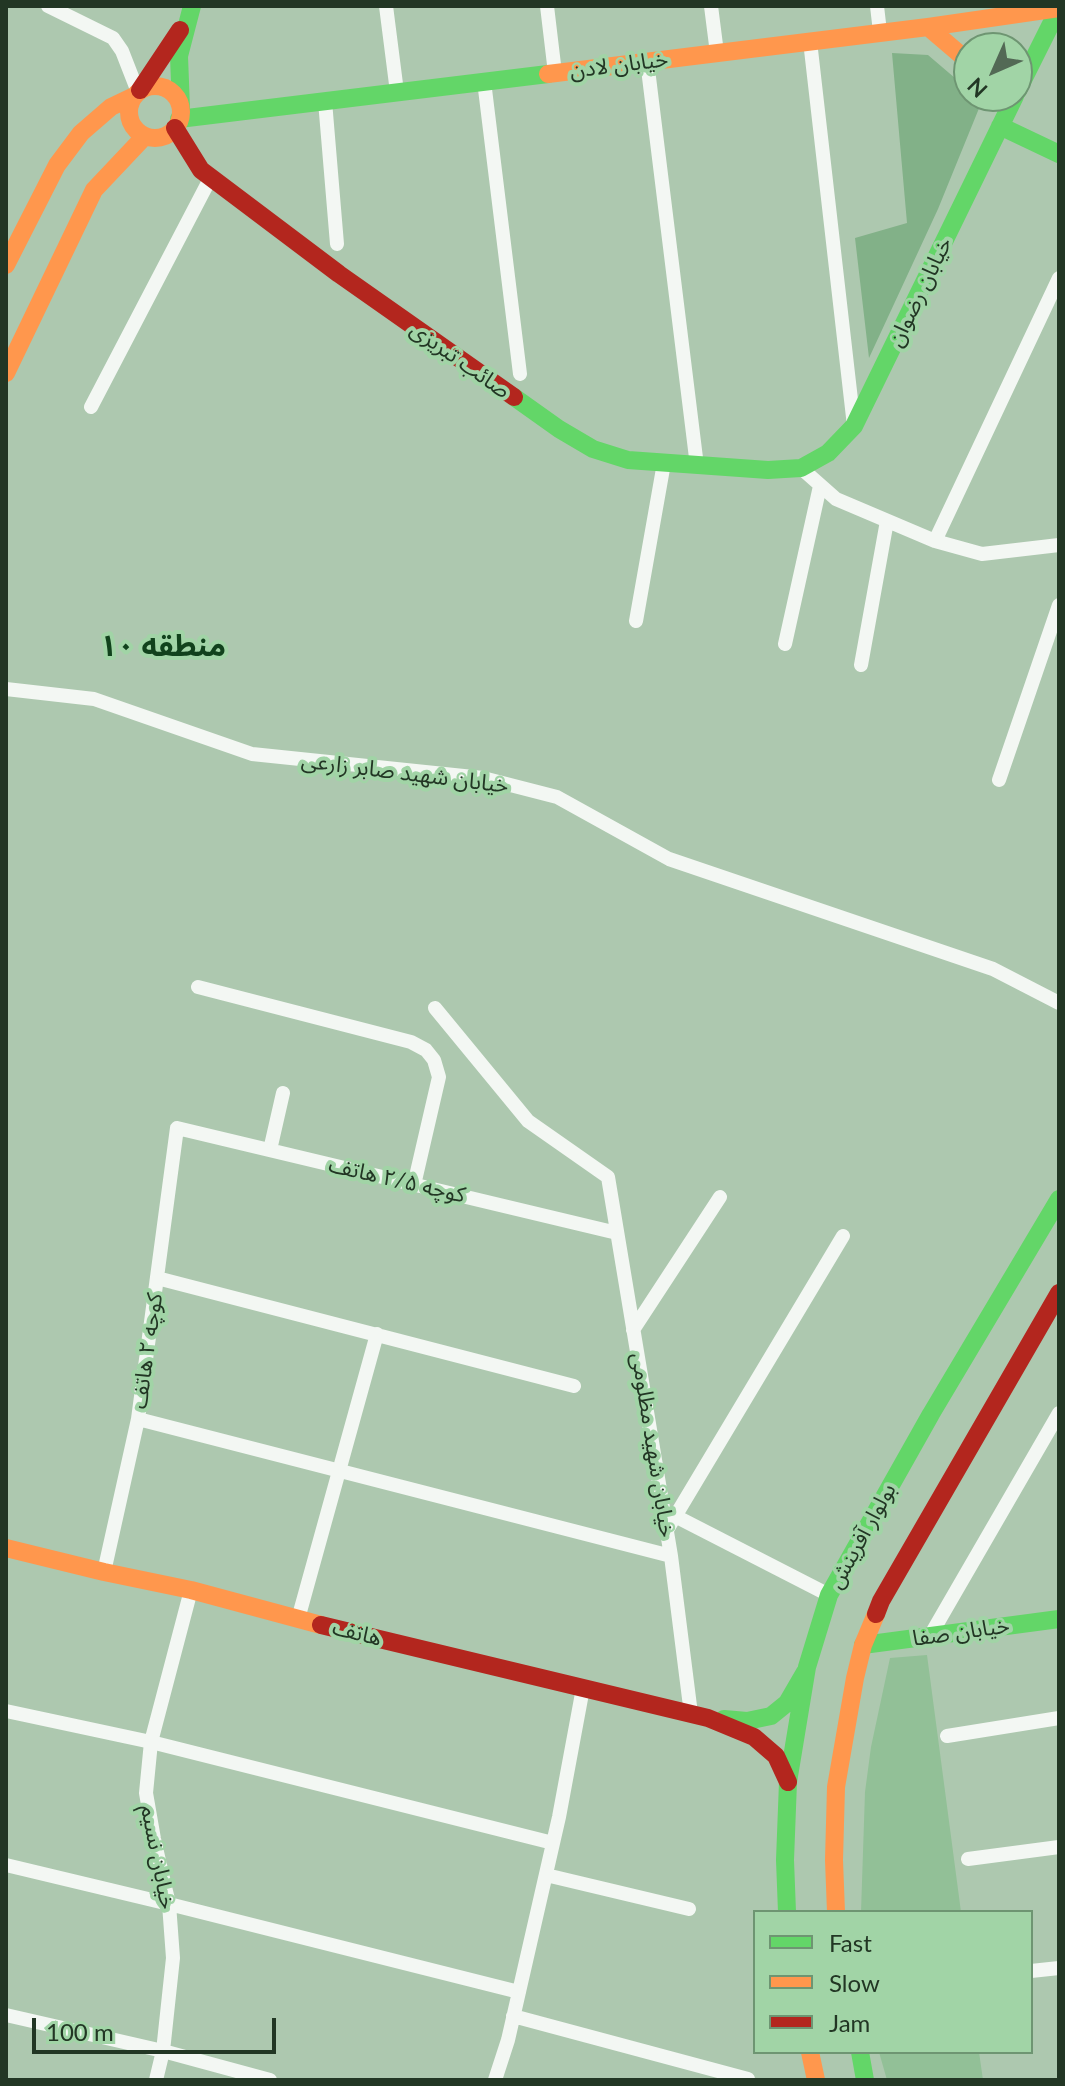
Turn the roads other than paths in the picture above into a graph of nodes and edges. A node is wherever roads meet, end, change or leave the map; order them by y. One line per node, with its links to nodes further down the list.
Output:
1 (48, 6): 18 (street)
2 (386, 6): 17 (street)
3 (547, 6): 15 (street)
4 (711, 6): 12 (street)
5 (877, 6): 9 (street)
6 (1059, 8): 8 (street, خیابان لادن); 13 (street, خیابان رضوان)
7 (189, 13): 18 (street); 22 (street, صائب تبریزی)
8 (928, 27): 9 (street, خیابان لادن); 11 (street)
9 (880, 32): 10 (street, خیابان لادن)
10 (810, 41): 12 (street, خیابان لادن); 32 (street)
11 (953, 48)
12 (717, 53): 14 (street, خیابان لادن)
13 (1033, 56)
14 (647, 61): 15 (street, خیابان لادن); 34 (street)
15 (555, 73): 16 (street, خیابان لادن)
16 (484, 81): 17 (street, خیابان لادن); 30 (street)
17 (397, 92): 19 (street, خیابان لادن)
18 (137, 93): 22 (street); 23 (street); 27 (street)
19 (325, 101): 22 (street, خیابان لادن); 26 (street)
20 (1003, 112): 32 (street, خیابان رضوان)
21 (1015, 112): 24 (street)
22 (178, 120): 23 (street); 25 (street, صائب تبریزی)
23 (149, 137): 25 (street); 29 (street)
24 (1059, 154)
25 (206, 173): 31 (street); 33 (street, صائب تبریزی)
26 (337, 244)
27 (6, 265)
28 (1059, 278): 38 (street)
29 (6, 373)
30 (520, 374)
31 (91, 407)
32 (854, 426): 35 (street, خیابان رضوان)
33 (664, 463): 34 (street, صائب تبریزی); 41 (street)
34 (697, 466): 35 (street, صائب تبریزی)
35 (801, 468): 36 (street)
36 (820, 486): 37 (street); 42 (street)
37 (887, 521): 38 (street); 43 (street)
38 (935, 541): 39 (street)
39 (1059, 545)
40 (1059, 605): 45 (street)
41 (636, 621)
42 (785, 644)
43 (861, 665)
44 (6, 689): 47 (street, خیابان شهید صابر زارعی)
45 (999, 780)
46 (198, 987): 52 (street)
47 (1059, 1003)
48 (435, 1008): 55 (street, خیابان شهید مظلومی)
49 (283, 1093): 51 (street)
50 (177, 1128): 51 (street, کوچه ۲/۵ هاتف); 57 (street, کوچه ۲ هاتف)
51 (270, 1150): 52 (street, کوچه ۲/۵ هاتف)
52 (414, 1185): 55 (street, کوچه ۲/۵ هاتف)
53 (720, 1197): 59 (street)
54 (1059, 1199): 71 (street, بولوار آفرینش)
55 (617, 1233): 59 (street, خیابان شهید مظلومی)
56 (843, 1236): 65 (street)
57 (157, 1278): 60 (street); 63 (street, کوچه ۲ هاتف)
58 (1059, 1293): 75 (street)
59 (633, 1330): 66 (street, خیابان شهید مظلومی)
60 (377, 1334): 61 (street); 64 (street)
61 (574, 1386)
62 (1059, 1413): 74 (street)
63 (138, 1419): 64 (street); 69 (street, کوچه ۲ هاتف)
64 (341, 1471): 68 (street); 72 (street)
65 (675, 1516): 66 (street); 71 (street)
66 (667, 1530): 68 (street, خیابان شهید مظلومی)
67 (6, 1548): 69 (street, هاتف)
68 (671, 1556): 79 (street, خیابان شهید مظلومی)
69 (104, 1572): 70 (street, هاتف)
70 (191, 1590): 72 (street, هاتف); 82 (street, خیابان نسیم)
71 (829, 1595): 76 (street, بولوار آفرینش)
72 (298, 1619): 77 (street, هاتف)
73 (1059, 1619): 74 (street, خیابان صفا)
74 (930, 1636): 75 (street, خیابان صفا)
75 (863, 1645): 92 (street)
76 (807, 1667): 79 (street, هاتف); 83 (street, بولوار آفرینش)
77 (583, 1688): 79 (street, هاتف); 84 (street)
78 (6, 1711): 82 (street)
79 (700, 1716): 83 (street, هاتف)
80 (1059, 1718): 81 (street)
81 (947, 1736)
82 (151, 1742): 84 (street); 89 (street, خیابان نسیم)
83 (788, 1782): 91 (street, بولوار آفرینش)
84 (553, 1843): 88 (street)
85 (1059, 1847): 86 (street)
86 (968, 1859)
87 (6, 1865): 89 (street)
88 (546, 1875): 90 (street); 95 (street)
89 (169, 1904): 95 (street); 98 (street, خیابان نسیم)
90 (689, 1909)
91 (787, 1910)
92 (836, 1910)
93 (1059, 1968): 94 (street)
94 (1033, 1971)
95 (519, 1992): 97 (street)
96 (6, 2015): 98 (street)
97 (513, 2016): 101 (street); 105 (street)
98 (163, 2051): 103 (street, خیابان نسیم); 104 (street)
99 (810, 2054): 106 (street)
100 (860, 2054): 102 (street)
101 (748, 2079)
102 (862, 2079)
103 (156, 2080)
104 (270, 2080)
105 (495, 2080)
106 (816, 2080)

